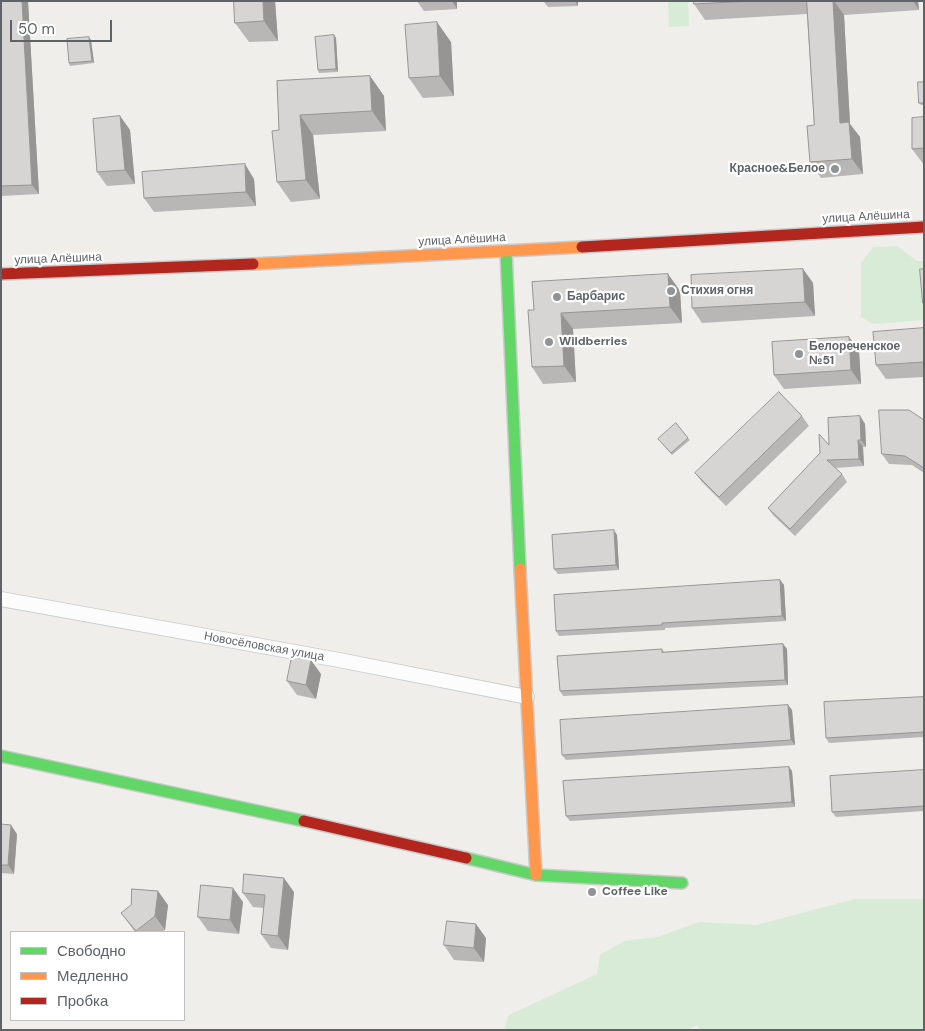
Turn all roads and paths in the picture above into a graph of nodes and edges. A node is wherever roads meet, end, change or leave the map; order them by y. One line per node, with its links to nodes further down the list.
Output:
1 (924, 227): 2 (street, улица Алёшина)
2 (506, 251): 3 (street, улица Алёшина); 5 (street)
3 (1, 274)
4 (1, 599): 5 (street, Новосёловская улица)
5 (527, 697): 7 (street)
6 (1, 756): 7 (street)
7 (536, 876): 8 (street)
8 (682, 882)

